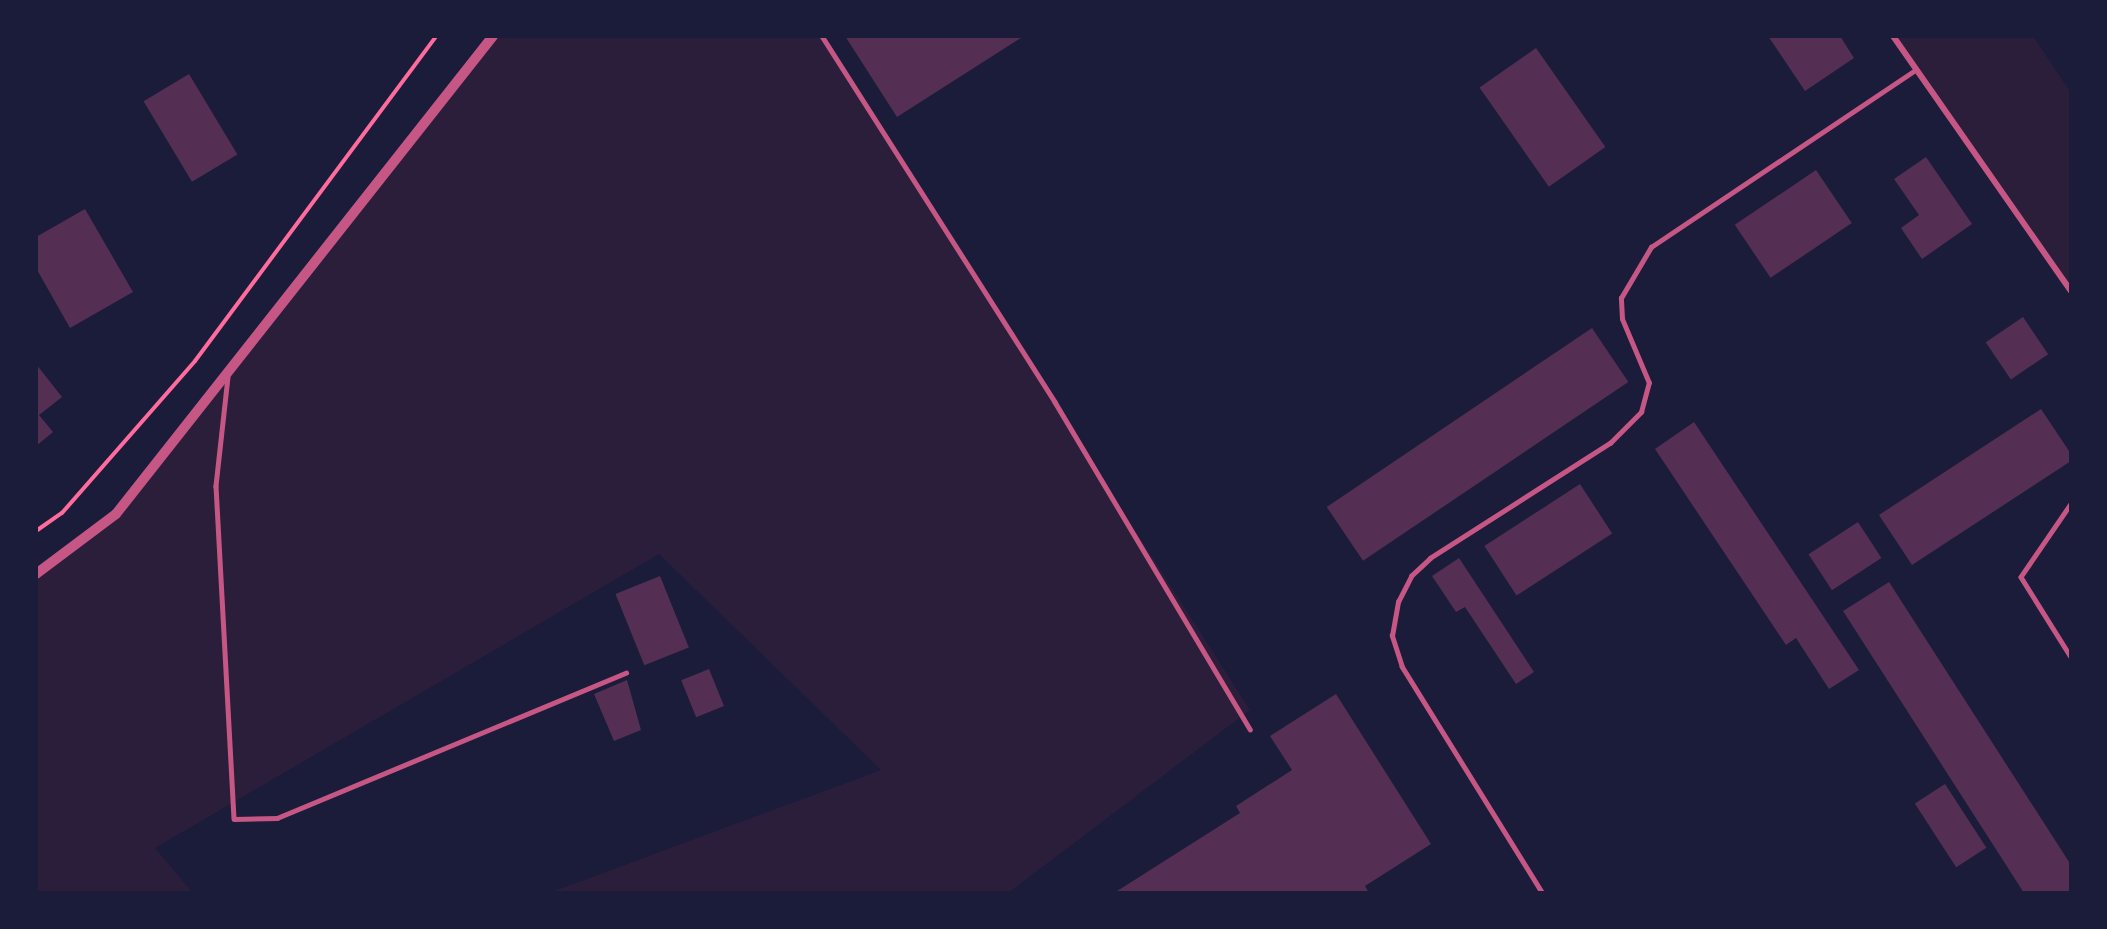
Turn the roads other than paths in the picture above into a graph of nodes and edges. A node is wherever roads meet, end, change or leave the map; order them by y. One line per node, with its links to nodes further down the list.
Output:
1 (493, 36): 6 (street)
2 (822, 36): 11 (lane)
3 (1893, 36): 4 (street)
4 (1915, 70): 5 (street); 12 (lane)
5 (2071, 291)
6 (228, 372): 8 (street); 10 (lane)
7 (2071, 504): 9 (lane)
8 (36, 574)
9 (2071, 657)
10 (626, 673)
11 (1250, 729)
12 (1542, 893)

